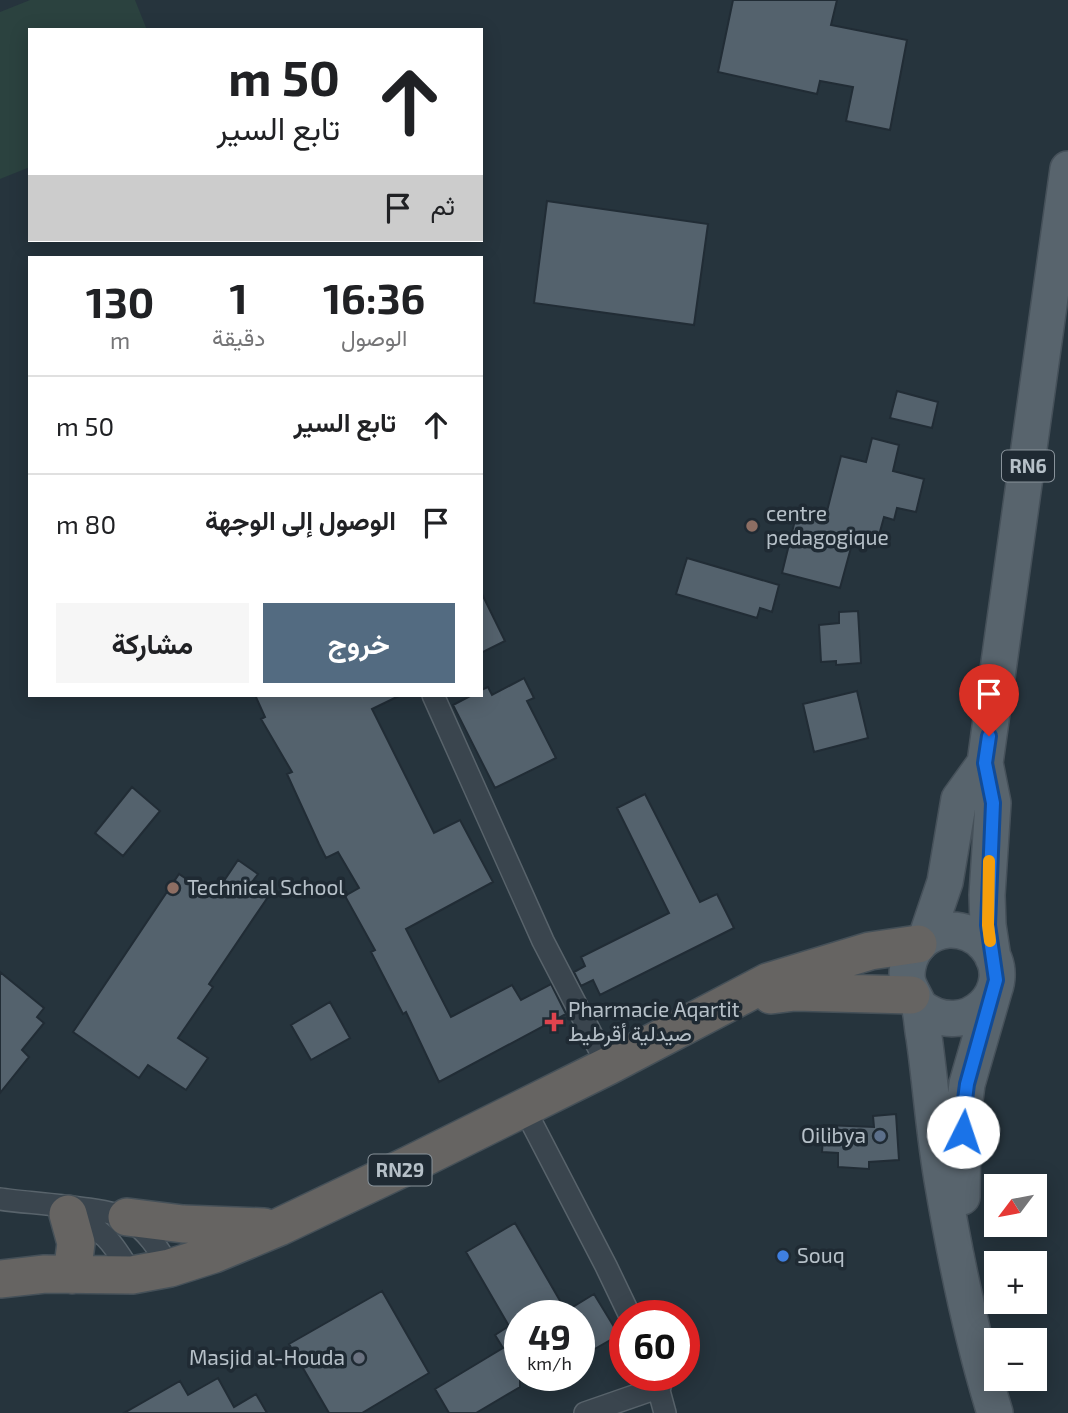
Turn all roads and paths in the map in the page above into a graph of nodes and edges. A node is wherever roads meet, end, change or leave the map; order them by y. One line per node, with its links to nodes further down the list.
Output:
1 (1068, 169): 3 (main road, RN6)
2 (434, 697): 8 (street)
3 (985, 763): 4 (main road, RN6); 5 (main road, RN6)
4 (922, 941): 5 (main road); 6 (highway, RN29); 7 (main road, RN6)
5 (993, 974): 7 (main road); 15 (main road, RN6)
6 (735, 1000): 7 (highway, RN29); 8 (highway, RN29)
7 (915, 1000): 15 (main road, RN6)
8 (608, 1066): 9 (highway, RN29)
9 (524, 1108): 13 (highway, RN29); 20 (street)
10 (0, 1199): 11 (street)
11 (59, 1210): 12 (street); 17 (highway); 18 (street)
12 (127, 1217): 13 (highway); 16 (street)
13 (279, 1227): 16 (highway, RN29)
14 (0, 1257): 17 (highway, RN29)
15 (958, 1260): 25 (main road, RN6)
16 (170, 1268): 18 (highway, RN29)
17 (58, 1275): 18 (highway, RN29); 19 (highway, RN29)
18 (132, 1275)
19 (0, 1279)
20 (622, 1300)
21 (634, 1391): 23 (street)
22 (660, 1391): 24 (street)
23 (585, 1413)
24 (665, 1413)
25 (995, 1413)

